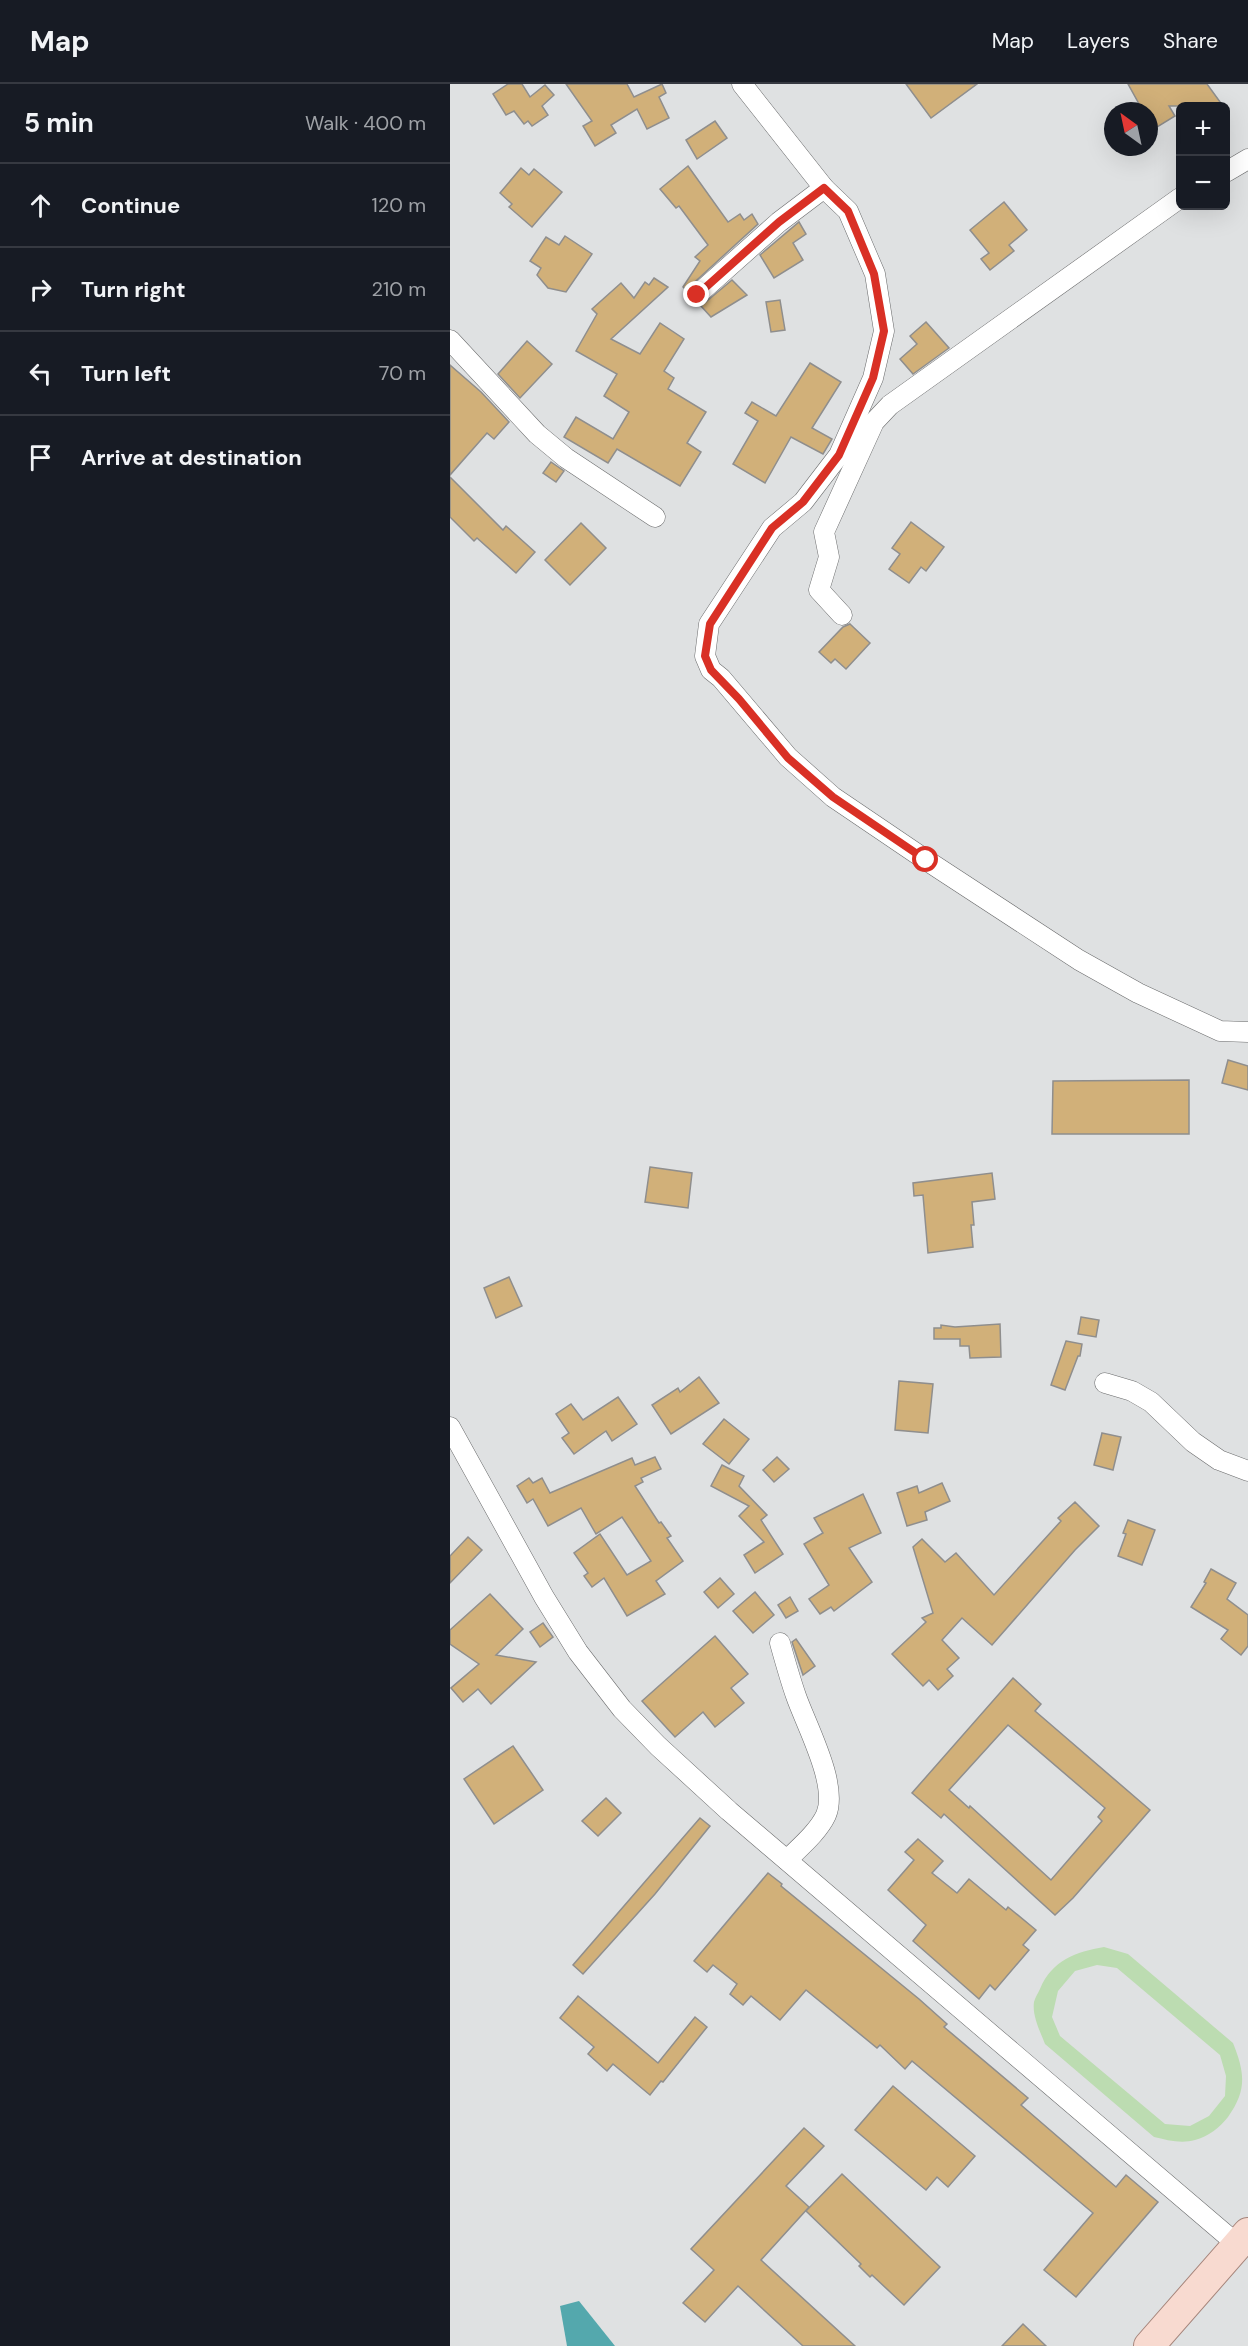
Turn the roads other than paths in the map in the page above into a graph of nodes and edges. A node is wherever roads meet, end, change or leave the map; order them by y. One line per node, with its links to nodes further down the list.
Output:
1 (742, 84): 4 (street)
2 (1248, 159): 3 (street)
3 (1230, 170)
4 (824, 188): 6 (street); 10 (street)
5 (1176, 201): 9 (street)
6 (697, 295)
7 (452, 347): 8 (street)
8 (655, 517)
9 (842, 615)
10 (1248, 1032)
11 (1105, 1383): 13 (street)
12 (450, 1427): 15 (street)
13 (1248, 1471)
14 (780, 1643): 15 (street)
15 (787, 1860): 16 (street)
16 (1243, 2239): 17 (main road)
17 (1149, 2346)

